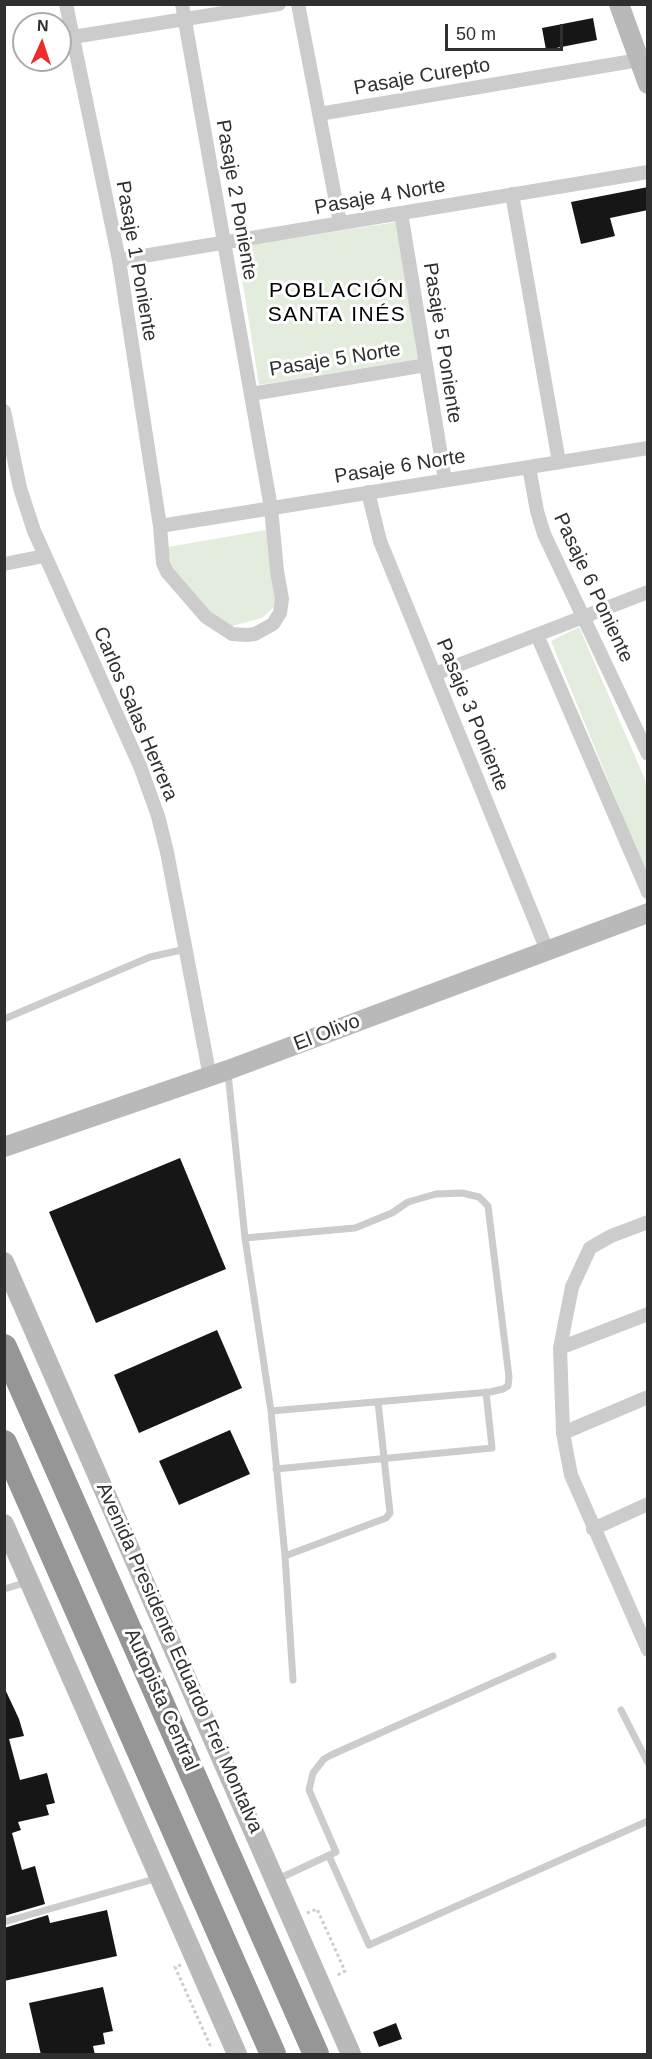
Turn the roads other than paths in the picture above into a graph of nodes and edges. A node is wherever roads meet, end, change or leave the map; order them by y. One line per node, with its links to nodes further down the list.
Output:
1 (182, 4): 5 (street, Pasaje 2 Poniente)
2 (279, 4): 5 (street)
3 (298, 4): 10 (street)
4 (619, 4): 7 (main road)
5 (184, 19): 6 (street); 15 (street, Pasaje 2 Poniente)
6 (72, 37)
7 (639, 60): 9 (main road); 10 (street, Pasaje Curepto)
8 (72, 63): 16 (street, Pasaje 1 Poniente)
9 (648, 84)
10 (319, 114): 14 (street)
11 (648, 172): 12 (street, Pasaje 4 Norte)
12 (512, 195): 13 (street, Pasaje 4 Norte); 21 (street)
13 (400, 213): 14 (street, Pasaje 4 Norte); 17 (street, Pasaje 5 Poniente)
14 (340, 223): 15 (street, Pasaje 4 Norte)
15 (224, 243): 16 (street, Pasaje 4 Norte); 18 (street, Pasaje 2 Poniente)
16 (119, 260): 26 (street, Pasaje 1 Poniente)
17 (426, 365): 18 (street, Pasaje 5 Norte); 23 (street, Pasaje 5 Poniente)
18 (251, 394): 25 (street, Pasaje 2 Poniente)
19 (4, 411): 27 (street, Carlos Salas Herrera)
20 (648, 448): 21 (street, Pasaje 6 Norte)
21 (559, 462): 22 (street, Pasaje 6 Norte)
22 (530, 466): 23 (street, Pasaje 6 Norte); 30 (street, Pasaje 6 Poniente)
23 (445, 480): 24 (street, Pasaje 6 Norte)
24 (368, 492): 25 (street, Pasaje 6 Norte); 32 (street, Pasaje 3 Poniente)
25 (271, 508): 26 (street, Pasaje 6 Norte); 26 (street, Pasaje 1 Poniente)
26 (160, 526)
27 (44, 556): 28 (street); 36 (street, Carlos Salas Herrera)
28 (4, 564)
29 (648, 592): 30 (street)
30 (584, 616): 31 (street); 33 (street, Pasaje 6 Poniente)
31 (537, 635): 32 (street); 34 (street)
32 (435, 674): 37 (street, Pasaje 3 Poniente)
33 (648, 754)
34 (648, 892)
35 (648, 913): 37 (main road, El Olivo)
36 (186, 949): 38 (lane); 39 (street, Carlos Salas Herrera)
37 (547, 950): 39 (main road, El Olivo)
38 (4, 1019)
39 (219, 1073): 40 (main road, El Olivo); 42 (lane)
40 (4, 1147)
41 (648, 1222): 46 (street)
42 (245, 1238): 47 (lane); 50 (lane)
43 (4, 1262): 69 (main road, Avenida Presidente Eduardo Frei Montalva)
44 (648, 1314): 46 (street)
45 (4, 1347): 73 (highway, Autopista Central)
46 (560, 1348): 51 (street)
47 (486, 1392): 49 (lane); 53 (lane)
48 (648, 1397): 51 (street)
49 (378, 1402): 50 (lane); 53 (lane)
50 (271, 1411): 54 (lane)
51 (563, 1433): 57 (street)
52 (4, 1443): 72 (highway, Autopista Central)
53 (385, 1458): 54 (lane); 58 (lane)
54 (276, 1469): 58 (lane)
55 (648, 1504): 57 (street)
56 (4, 1524): 59 (main road)
57 (593, 1529): 61 (street)
58 (285, 1556): 63 (lane)
59 (30, 1582): 60 (lane); 68 (main road)
60 (4, 1589)
61 (648, 1650)
62 (553, 1656): 67 (lane)
63 (293, 1680)
64 (621, 1710): 65 (lane)
65 (648, 1763)
66 (648, 1821): 67 (lane)
67 (329, 1856): 69 (lane)
68 (161, 1877): 70 (lane); 71 (main road)
69 (276, 1880): 74 (main road, Avenida Presidente Eduardo Frei Montalva)
70 (4, 1922)
71 (237, 2055)
72 (273, 2055)
73 (316, 2055)
74 (351, 2055)

